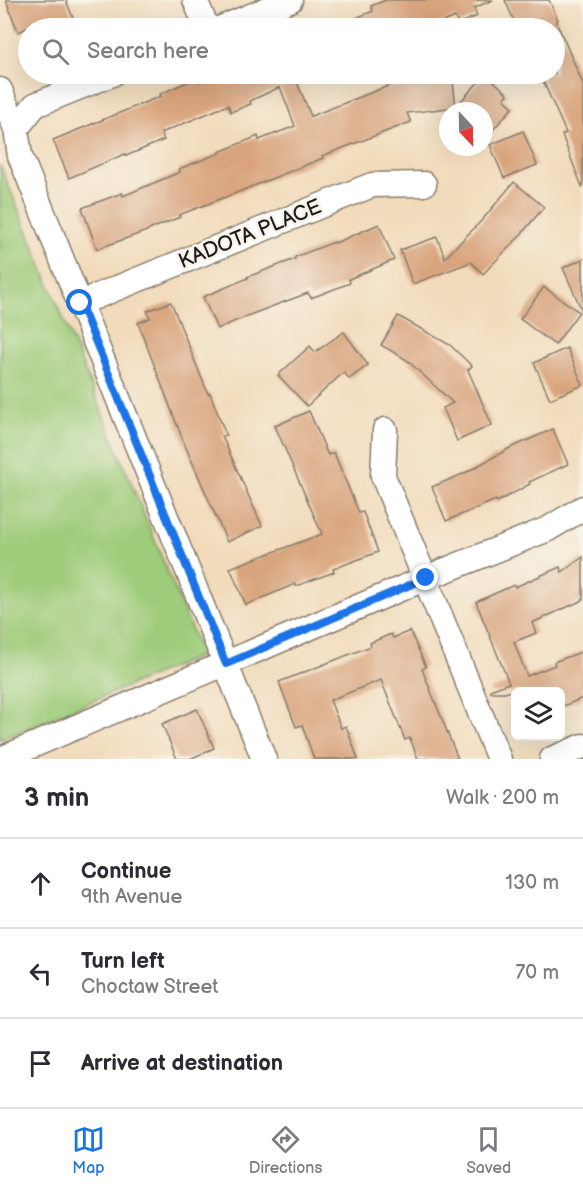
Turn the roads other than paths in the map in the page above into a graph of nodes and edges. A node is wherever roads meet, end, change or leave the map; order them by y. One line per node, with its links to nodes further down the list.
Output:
1 (195, 0): 3 (street)
2 (290, 0): 4 (street)
3 (203, 18)
4 (246, 18)
5 (87, 84): 7 (street)
6 (0, 90): 7 (street)
7 (16, 129): 9 (street)
8 (424, 184): 9 (street, KADOTA PLACE)
9 (80, 303): 13 (street)
10 (385, 430): 12 (street)
11 (583, 508): 12 (street)
12 (426, 578): 13 (street); 17 (street)
13 (226, 664): 15 (street); 16 (street)
14 (583, 746): 18 (street)
15 (1, 759)
16 (264, 759)
17 (499, 759)
18 (552, 759)

